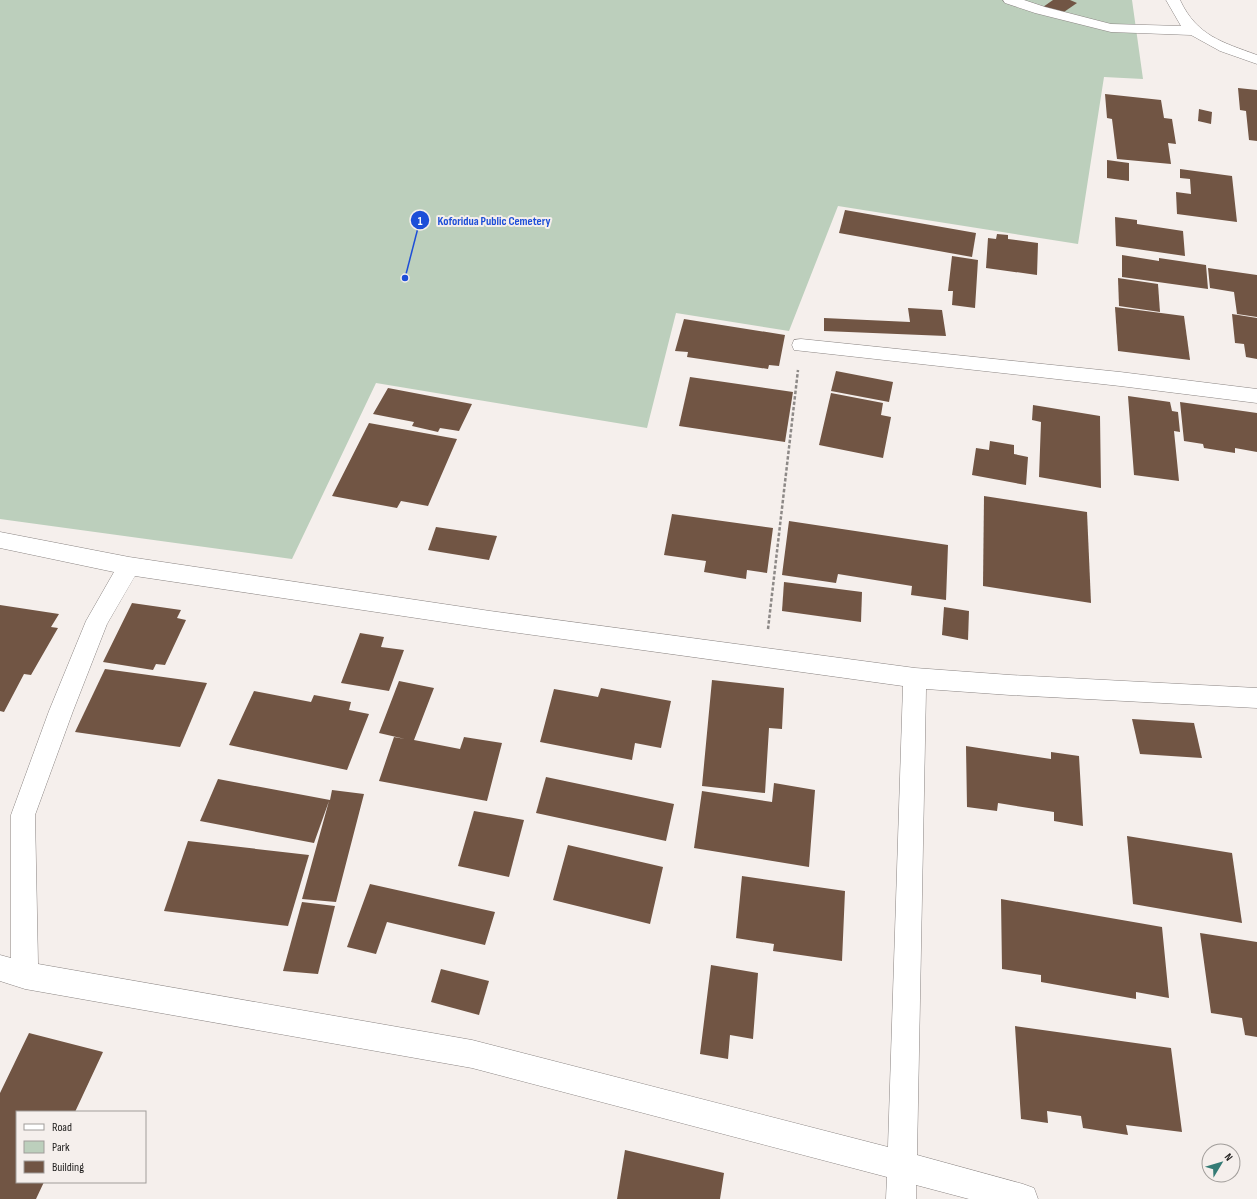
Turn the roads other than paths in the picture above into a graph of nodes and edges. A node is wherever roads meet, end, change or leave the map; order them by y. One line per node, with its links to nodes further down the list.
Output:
1 (1010, 0): 3 (street)
2 (1173, 0): 3 (street)
3 (1193, 30): 4 (street)
4 (1257, 60)
5 (801, 345): 6 (street)
6 (1257, 396)
7 (0, 540): 8 (street)
8 (129, 566): 9 (street); 11 (street)
9 (915, 678): 10 (street); 12 (street)
10 (1257, 698)
11 (13, 972): 12 (street)
12 (903, 1166): 13 (street); 14 (street)
13 (901, 1199)
14 (1023, 1199)

